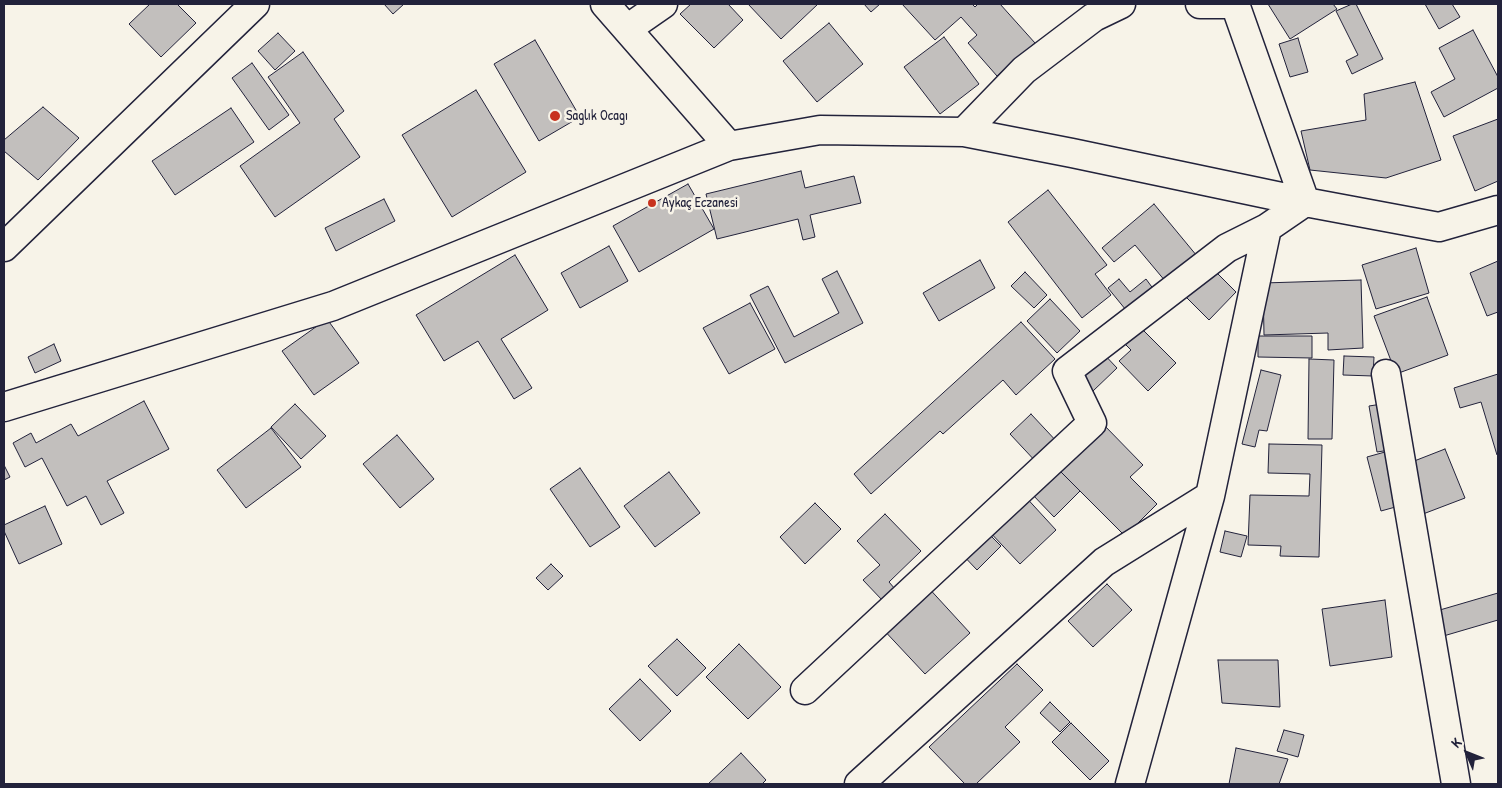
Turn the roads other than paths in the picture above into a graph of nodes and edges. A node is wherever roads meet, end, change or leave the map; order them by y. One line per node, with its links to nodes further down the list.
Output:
1 (255, 4): 12 (street)
2 (605, 4): 6 (street)
3 (663, 4): 6 (street)
4 (1121, 4): 7 (street)
5 (1200, 4): 9 (street)
6 (627, 29): 8 (street)
7 (964, 132): 8 (street); 9 (street)
8 (729, 146): 14 (street)
9 (1305, 202): 10 (street); 11 (street)
10 (1498, 210)
11 (1267, 228): 15 (street); 16 (street)
12 (4, 247)
13 (1386, 374): 19 (street)
14 (4, 407)
15 (1210, 496): 17 (street); 18 (street)
16 (804, 690)
17 (859, 784)
18 (1130, 784)
19 (1456, 784)

